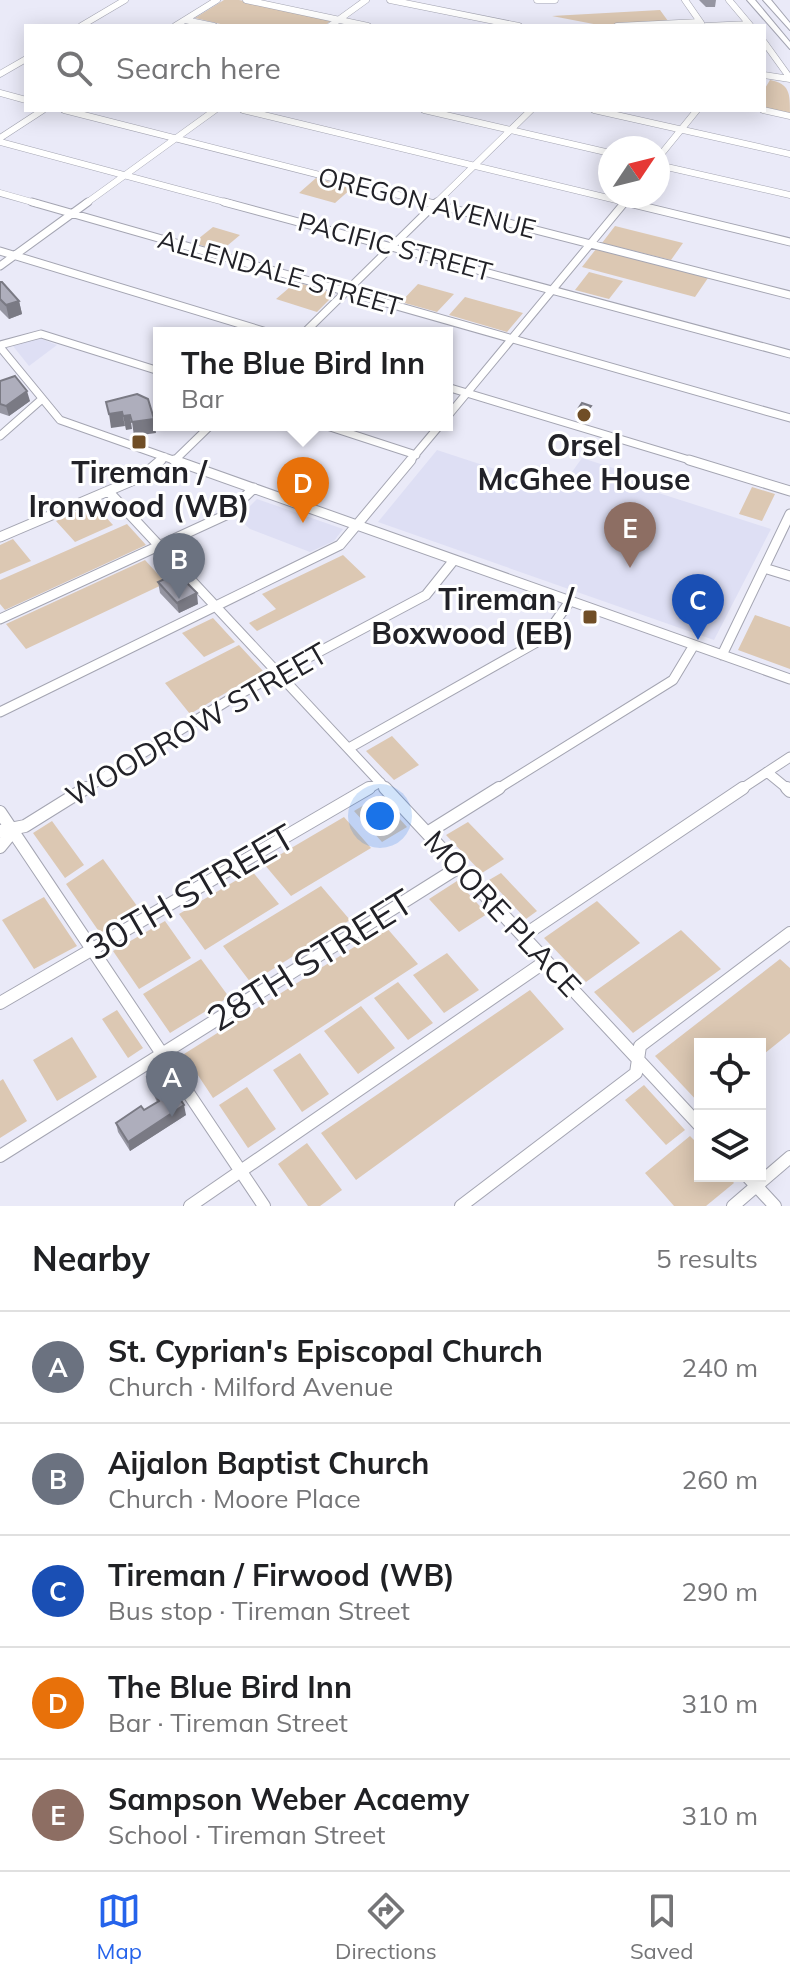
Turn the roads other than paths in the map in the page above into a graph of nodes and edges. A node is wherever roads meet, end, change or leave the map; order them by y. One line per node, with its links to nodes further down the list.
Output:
1 (125, 0): 16 (street)
2 (217, 0): 14 (street)
3 (246, 0): 15 (street)
4 (366, 0): 15 (street)
5 (390, 0): 21 (street)
6 (537, 0): 7 (street)
7 (555, 0)
8 (685, 0): 22 (street)
9 (729, 0): 23 (street)
10 (748, 0): 25 (highway)
11 (767, 0): 13 (highway)
12 (773, 0): 13 (highway)
13 (781, 16): 24 (highway)
14 (185, 20): 17 (street); 18 (street)
15 (339, 20): 19 (street); 20 (street)
16 (84, 24)
17 (178, 24)
18 (204, 24)
19 (333, 24)
20 (358, 24)
21 (509, 24)
22 (702, 24)
23 (748, 24)
24 (790, 28)
25 (790, 47)
26 (767, 51): 30 (street)
27 (24, 60): 28 (street)
28 (0, 74)
29 (766, 75): 30 (street)
30 (790, 78)
31 (0, 93): 32 (street)
32 (24, 99)
33 (766, 111): 42 (street)
34 (40, 112): 46 (street)
35 (72, 112): 45 (street, OREGON AVENUE)
36 (212, 112): 45 (street)
37 (251, 112): 50 (street)
38 (433, 112): 44 (street)
39 (529, 112): 44 (street)
40 (603, 112): 43 (street)
41 (695, 112): 43 (street)
42 (790, 116)
43 (681, 129): 47 (street); 49 (street)
44 (511, 130): 48 (street); 50 (street)
45 (176, 139): 52 (street); 56 (street, OREGON AVENUE)
46 (0, 140): 52 (street, PACIFIC STREET)
47 (670, 143)
48 (598, 150)
49 (790, 154)
50 (476, 166): 53 (street); 56 (street)
51 (670, 168): 55 (street)
52 (126, 175): 59 (street); 62 (street, PACIFIC STREET)
53 (598, 192)
54 (0, 193): 59 (street, ALLENDALE STREET)
55 (790, 195)
56 (436, 205): 61 (street, OREGON AVENUE); 62 (street)
57 (621, 208): 61 (street)
58 (662, 208): 60 (street)
59 (72, 214): 64 (street); 67 (street, ALLENDALE STREET)
60 (790, 242)
61 (591, 244): 66 (street); 68 (street, OREGON AVENUE)
62 (393, 247): 66 (street, PACIFIC STREET); 67 (street)
63 (0, 251): 64 (street)
64 (15, 255): 65 (street); 69 (street)
65 (0, 266)
66 (553, 290): 71 (street); 73 (street, PACIFIC STREET)
67 (346, 292): 70 (street); 71 (street, ALLENDALE STREET)
68 (790, 295)
69 (250, 327)
70 (310, 327)
71 (511, 339): 76 (street); 79 (street, ALLENDALE STREET)
72 (0, 346): 74 (street); 77 (street)
73 (790, 354)
74 (153, 369)
75 (453, 389): 76 (street)
76 (467, 393): 78 (street); 89 (street)
77 (42, 399): 83 (street); 85 (street)
78 (453, 410)
79 (790, 418)
80 (205, 431): 86 (street)
81 (342, 431): 84 (street)
82 (435, 431): 84 (street)
83 (0, 436)
84 (416, 455): 91 (street)
85 (165, 457): 86 (street); 88 (street)
86 (175, 460): 87 (street)
87 (254, 488): 91 (street); 93 (street)
88 (108, 491): 92 (street); 93 (street, MOORE PLACE)
89 (790, 491)
90 (790, 514): 95 (street)
91 (358, 525): 94 (street); 98 (street)
92 (0, 537)
93 (159, 546): 98 (street, MOORE PLACE); 99 (street)
94 (454, 560): 97 (street); 102 (street, WOODROW STREET)
95 (764, 568): 96 (street); 101 (street)
96 (790, 576)
97 (570, 601): 100 (street); 105 (street)
98 (217, 606): 102 (street, MOORE PLACE); 104 (street)
99 (0, 619)
100 (694, 645): 101 (street); 112 (street)
101 (722, 655): 103 (street)
102 (279, 673): 105 (street, MOORE PLACE); 111 (street, WOODROW STREET)
103 (790, 679)
104 (0, 712)
105 (349, 748): 108 (street, MOORE PLACE)
106 (790, 757): 107 (street)
107 (767, 772): 109 (street); 116 (street)
108 (380, 782): 112 (street, MOORE PLACE); 117 (street, 30TH STREET)
109 (790, 791)
110 (0, 812): 111 (street)
111 (6, 831): 113 (street, WOODROW STREET); 117 (street)
112 (427, 833): 114 (street, MOORE PLACE)
113 (0, 847)
114 (459, 867): 116 (street, MOORE PLACE); 120 (street, 28TH STREET)
115 (790, 933): 121 (street)
116 (523, 936): 118 (street, MOORE PLACE)
117 (92, 949): 119 (street, 30TH STREET); 120 (street)
118 (546, 961): 121 (street, MOORE PLACE); 125 (street)
119 (0, 1003)
120 (162, 1053): 123 (street, 28TH STREET); 125 (street)
121 (638, 1060): 122 (street, MOORE PLACE); 131 (street)
122 (694, 1120)
123 (0, 1156)
124 (790, 1157): 126 (street)
125 (241, 1171): 129 (street); 130 (street)
126 (766, 1172)
127 (751, 1182): 132 (street)
128 (753, 1182): 133 (street)
129 (190, 1206)
130 (264, 1206)
131 (461, 1206)
132 (733, 1206)
133 (775, 1206)

